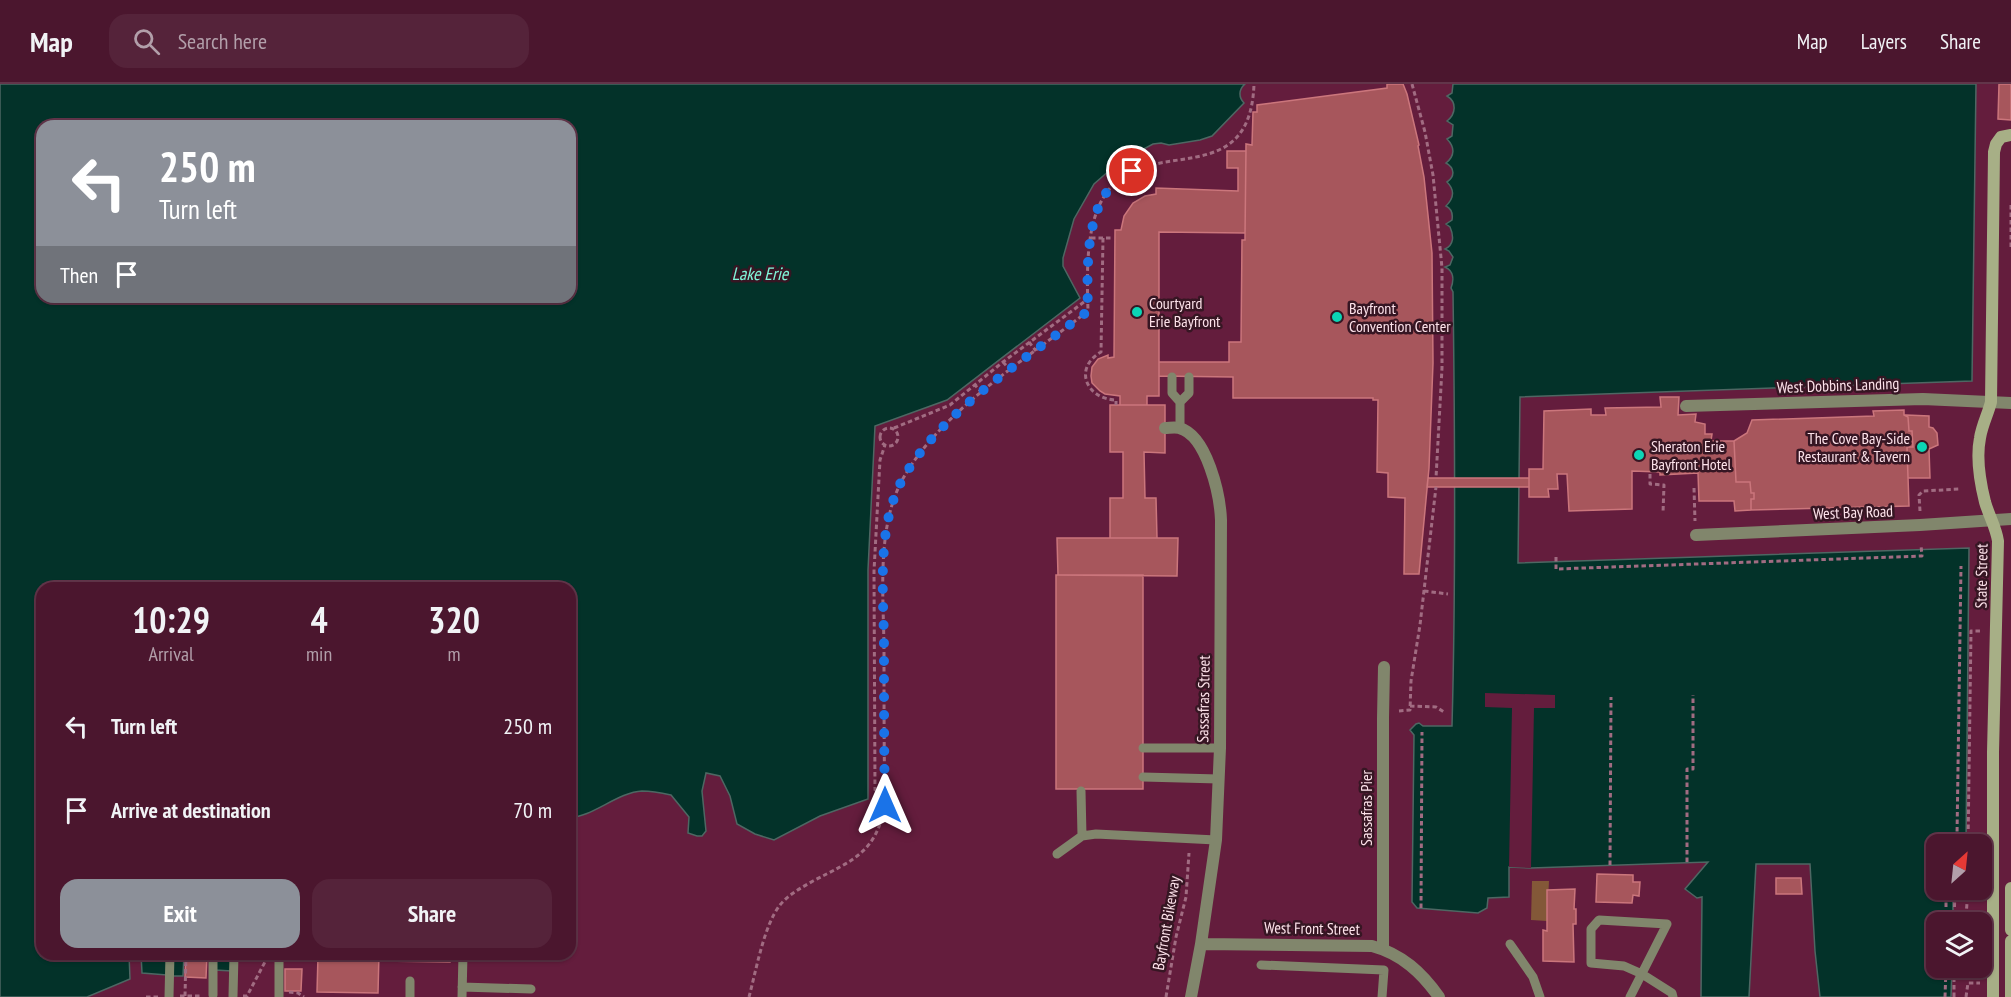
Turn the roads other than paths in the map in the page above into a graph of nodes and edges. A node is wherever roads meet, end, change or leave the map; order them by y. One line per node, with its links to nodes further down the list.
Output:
1 (2011, 135): 5 (street, State Street)
2 (1172, 377): 4 (lane)
3 (1189, 377): 4 (lane)
4 (1180, 402): 9 (lane)
5 (1991, 402): 6 (street, West Dobbins Landing); 7 (street, West Dobbins Landing); 11 (street, State Street)
6 (2011, 403)
7 (1686, 406)
8 (1165, 428): 9 (street)
9 (1180, 428): 15 (street, Sassafras Street)
10 (2011, 519): 11 (street, West Bay Road)
11 (1993, 521): 12 (street, West Bay Road); 49 (street, State Street)
12 (1696, 535)
13 (1384, 667): 27 (street, Sassafras Pier)
14 (1143, 748): 15 (lane)
15 (1220, 748): 17 (street, Sassafras Street)
16 (1143, 777): 17 (lane)
17 (1219, 779): 20 (street, Sassafras Street)
18 (1081, 791): 19 (lane)
19 (1082, 836): 20 (lane); 21 (lane)
20 (1216, 840): 25 (street, Sassafras Street)
21 (1057, 854)
22 (2011, 888): 23 (street)
23 (2011, 930)
24 (2011, 941): 50 (street)
25 (1201, 944): 27 (street, West Front Street); 43 (street, Sassafras Street)
26 (1510, 944): 46 (lane)
27 (1383, 949): 45 (street, West Front Street)
28 (170, 960): 41 (lane)
29 (213, 960): 38 (lane)
30 (234, 960): 40 (lane)
31 (279, 960): 39 (lane)
32 (463, 960): 37 (lane)
33 (1261, 965): 44 (lane)
34 (1642, 974): 34 (lane); 47 (lane); 48 (lane)
35 (410, 981): 42 (lane)
36 (531, 988): 37 (lane)
37 (462, 992)
38 (213, 995)
39 (281, 995)
40 (233, 996)
41 (169, 997)
42 (410, 997)
43 (1191, 997)
44 (1382, 997)
45 (1439, 997)
46 (1540, 997)
47 (1630, 997)
48 (1673, 997)
49 (1993, 997)
50 (2011, 997)

